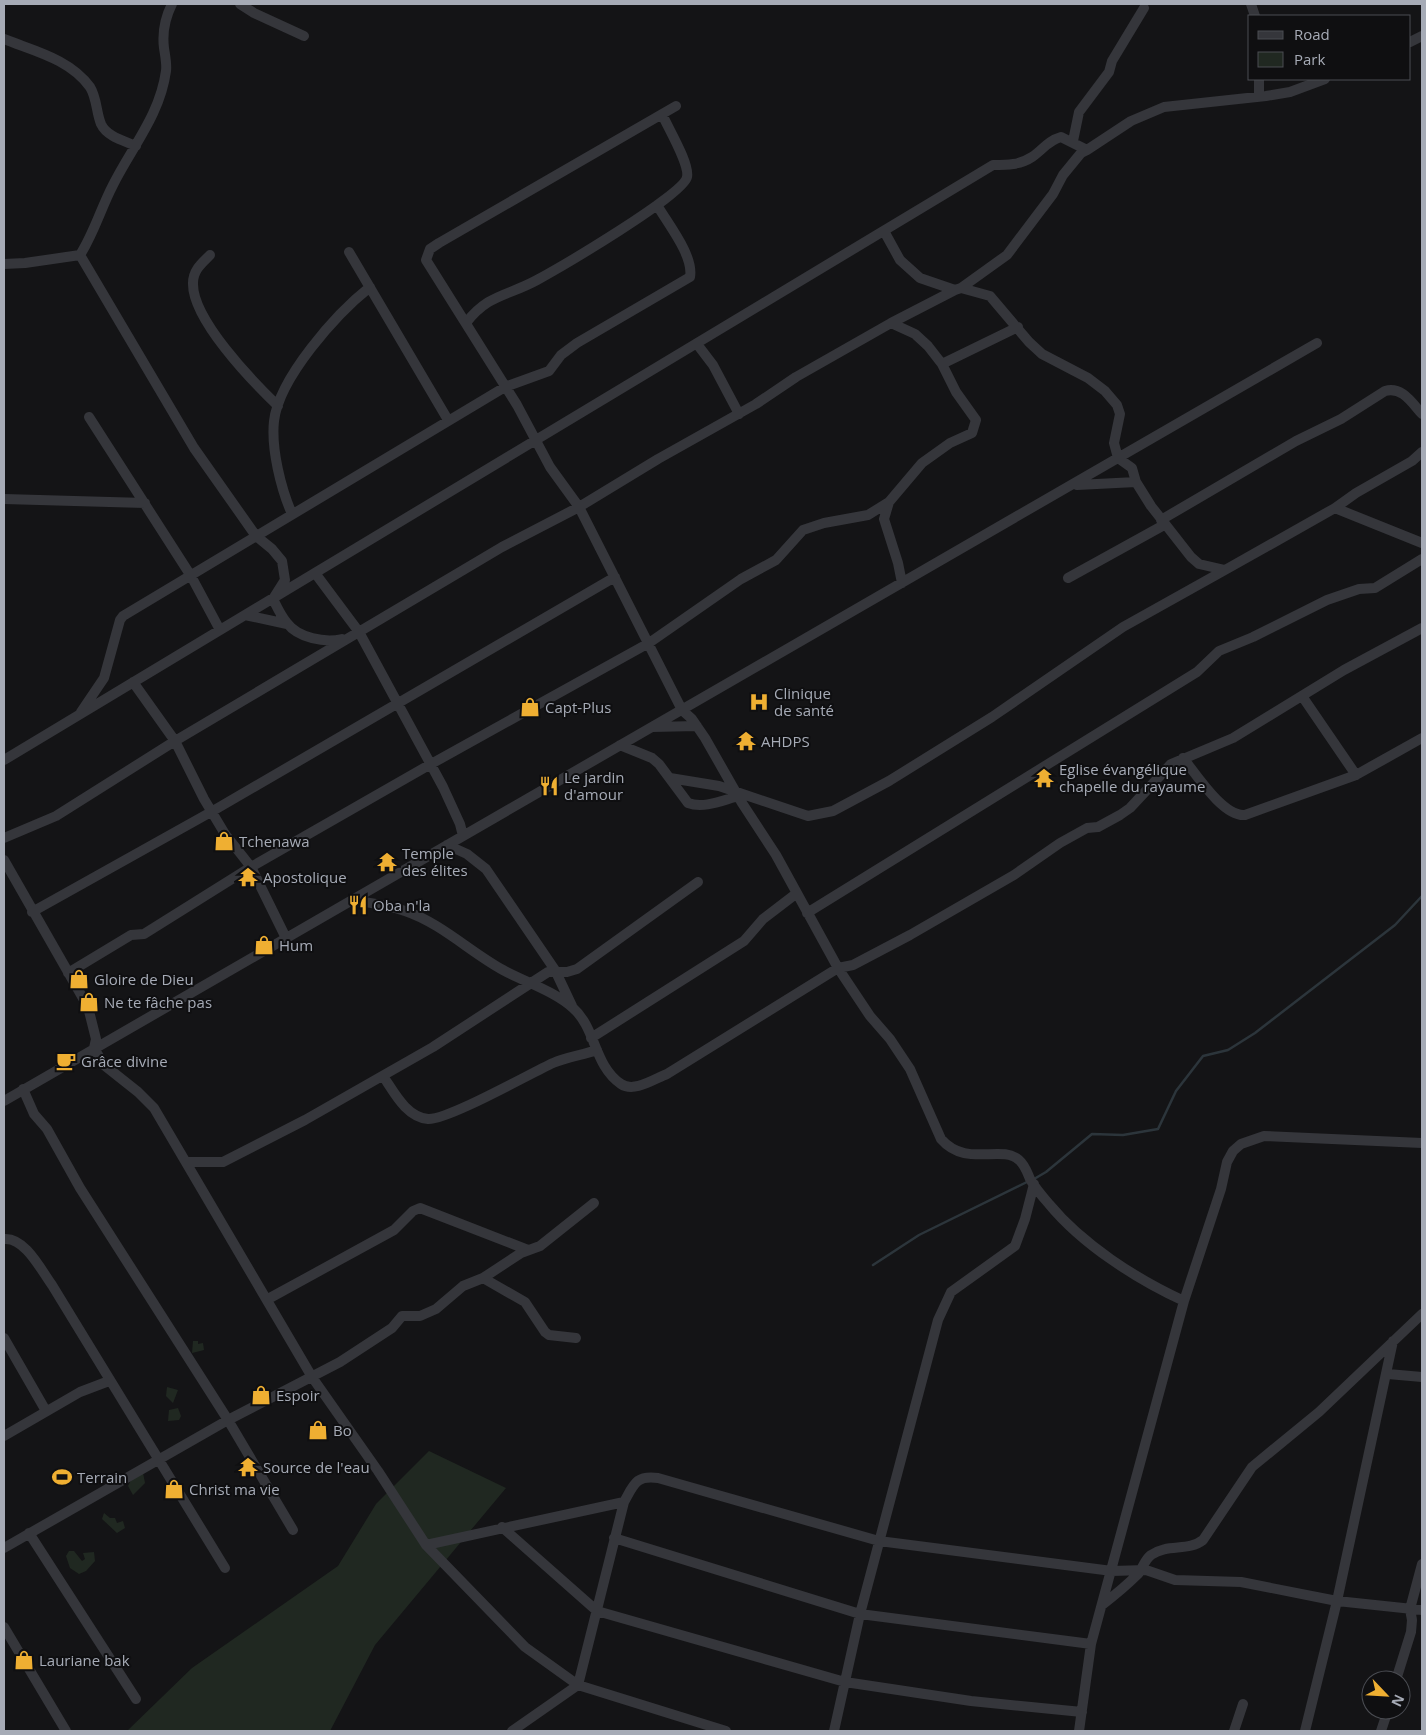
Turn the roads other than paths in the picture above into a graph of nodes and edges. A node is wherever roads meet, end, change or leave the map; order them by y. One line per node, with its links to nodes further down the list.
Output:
1 (172, 4): 13 (street)
2 (240, 4): 4 (street)
3 (1144, 8): 12 (street)
4 (304, 36)
5 (4, 39): 13 (street)
6 (1259, 80): 9 (street)
7 (1318, 80): 8 (street)
8 (1303, 82): 9 (street)
9 (1259, 97): 14 (street)
10 (676, 106): 11 (street)
11 (662, 114): 15 (street); 23 (street)
12 (1073, 142): 14 (street); 16 (street)
13 (136, 146): 18 (street)
14 (1087, 150): 22 (street)
15 (657, 205): 23 (street); 29 (street)
16 (884, 231): 22 (street); 26 (street)
17 (349, 252): 21 (street)
18 (80, 255): 20 (street); 47 (street)
19 (210, 255): 30 (street)
20 (4, 264)
21 (370, 287): 30 (street); 34 (street)
22 (958, 289): 24 (street); 25 (street)
23 (466, 323): 29 (street)
24 (891, 323): 28 (street); 31 (street)
25 (1018, 327): 28 (street); 37 (street)
26 (697, 344): 31 (street); 35 (street)
27 (1317, 344): 37 (street)
28 (942, 364): 41 (street)
29 (505, 387): 34 (street); 35 (street)
30 (278, 406): 45 (street)
31 (739, 414): 43 (street)
32 (1422, 414): 46 (street)
33 (89, 417): 42 (street)
34 (448, 420): 45 (street)
35 (535, 441): 43 (street); 51 (street)
36 (1422, 452): 44 (street)
37 (1118, 458): 38 (street); 39 (street)
38 (1136, 482): 39 (street); 46 (street)
39 (1071, 486): 55 (street)
40 (4, 500): 42 (street)
41 (889, 502): 55 (street); 62 (street)
42 (145, 503): 52 (street)
43 (579, 507): 53 (street); 61 (street)
44 (1335, 508): 48 (street); 50 (street)
45 (292, 514): 47 (street)
46 (1162, 522): 50 (street); 54 (street)
47 (256, 536): 52 (street); 56 (street)
48 (1422, 543)
49 (1422, 560): 92 (street)
50 (1225, 570): 80 (street)
51 (315, 573): 56 (street); 61 (street)
52 (191, 576): 60 (street); 63 (street)
53 (615, 577): 62 (street); 67 (street)
54 (1068, 578)
55 (902, 583): 68 (street)
56 (273, 599): 57 (street); 58 (street)
57 (245, 615): 58 (street); 60 (street)
58 (288, 624): 61 (street)
59 (1422, 628): 65 (street)
60 (220, 630): 64 (street)
61 (355, 634): 67 (street); 73 (street)
62 (649, 644): 68 (street); 77 (street)
63 (104, 678): 66 (street); 69 (street)
64 (133, 682): 66 (street); 73 (street)
65 (1302, 696): 75 (street); 78 (street)
66 (107, 698): 69 (street)
67 (397, 702): 77 (street); 81 (street)
68 (682, 710): 70 (street); 71 (street)
69 (79, 715): 76 (street)
70 (697, 726): 71 (street); 80 (street)
71 (651, 727): 74 (street)
72 (1422, 738): 78 (street)
73 (175, 741): 81 (street); 83 (street)
74 (620, 745): 79 (street); 82 (street)
75 (1183, 758): 78 (street); 95 (street)
76 (4, 760)
77 (431, 764): 82 (street); 86 (street)
78 (1356, 775)
79 (670, 778): 80 (street); 80 (street)
80 (738, 794): 88 (street)
81 (211, 812): 86 (street); 90 (street)
82 (462, 836): 84 (street)
83 (4, 838)
84 (447, 845): 89 (street); 96 (street)
85 (4, 860): 91 (street)
86 (250, 867): 94 (street); 97 (street)
87 (698, 882): 96 (street)
88 (796, 893): 92 (street); 100 (street)
89 (352, 900): 94 (street); 98 (street)
90 (48, 903): 91 (street); 93 (street)
91 (32, 912): 93 (street)
92 (807, 913): 95 (street)
93 (40, 925): 97 (street)
94 (286, 938): 101 (street)
95 (838, 968): 102 (street); 108 (street)
96 (555, 970): 98 (street); 99 (street)
97 (68, 973): 101 (street)
98 (528, 983): 99 (street); 103 (street)
99 (573, 1008): 100 (street)
100 (591, 1038): 102 (street)
101 (94, 1048): 104 (street); 107 (street)
102 (597, 1050): 103 (street)
103 (383, 1076): 107 (street)
104 (23, 1089): 105 (street); 124 (street)
105 (4, 1101)
106 (1422, 1143): 114 (street)
107 (187, 1162): 113 (street)
108 (1034, 1184): 114 (street); 132 (street)
109 (594, 1203): 111 (street)
110 (4, 1239): 122 (street)
111 (528, 1250): 112 (street); 113 (street)
112 (483, 1278): 117 (street); 120 (street)
113 (268, 1299): 120 (street)
114 (1184, 1301): 137 (street)
115 (1422, 1314): 118 (street)
116 (4, 1338): 123 (street)
117 (576, 1338)
118 (1393, 1341): 119 (street); 138 (street)
119 (1388, 1374): 121 (street); 139 (street)
120 (312, 1377): 124 (street); 133 (street)
121 (1422, 1378)
122 (109, 1381): 123 (street); 126 (street)
123 (46, 1411): 125 (street)
124 (228, 1420): 126 (street); 129 (street)
125 (4, 1436)
126 (161, 1460): 130 (street); 136 (street)
127 (624, 1502): 128 (street); 131 (street); 132 (street)
128 (502, 1527): 133 (street); 143 (street)
129 (293, 1530)
130 (29, 1533): 134 (street); 150 (street)
131 (614, 1538): 143 (street); 144 (street)
132 (880, 1541): 137 (street); 144 (street)
133 (426, 1546): 149 (street)
134 (4, 1548)
135 (1422, 1564): 141 (street)
136 (225, 1568)
137 (1112, 1571): 138 (street); 140 (street)
138 (1140, 1572): 139 (street); 140 (street)
139 (1337, 1601): 141 (street); 159 (street)
140 (1102, 1605): 146 (street)
141 (1410, 1608): 142 (street); 147 (street)
142 (1422, 1610)
143 (597, 1611): 148 (street); 149 (street)
144 (860, 1614): 146 (street); 148 (street)
145 (4, 1627): 153 (street)
146 (1091, 1644): 152 (street)
147 (1399, 1670)
148 (845, 1682): 152 (street); 156 (street)
149 (578, 1685): 154 (street); 155 (street)
150 (136, 1700)
151 (1243, 1704): 158 (street)
152 (1082, 1712): 157 (street)
153 (66, 1731)
154 (512, 1731)
155 (726, 1731)
156 (834, 1731)
157 (1079, 1731)
158 (1234, 1731)
159 (1305, 1731)

